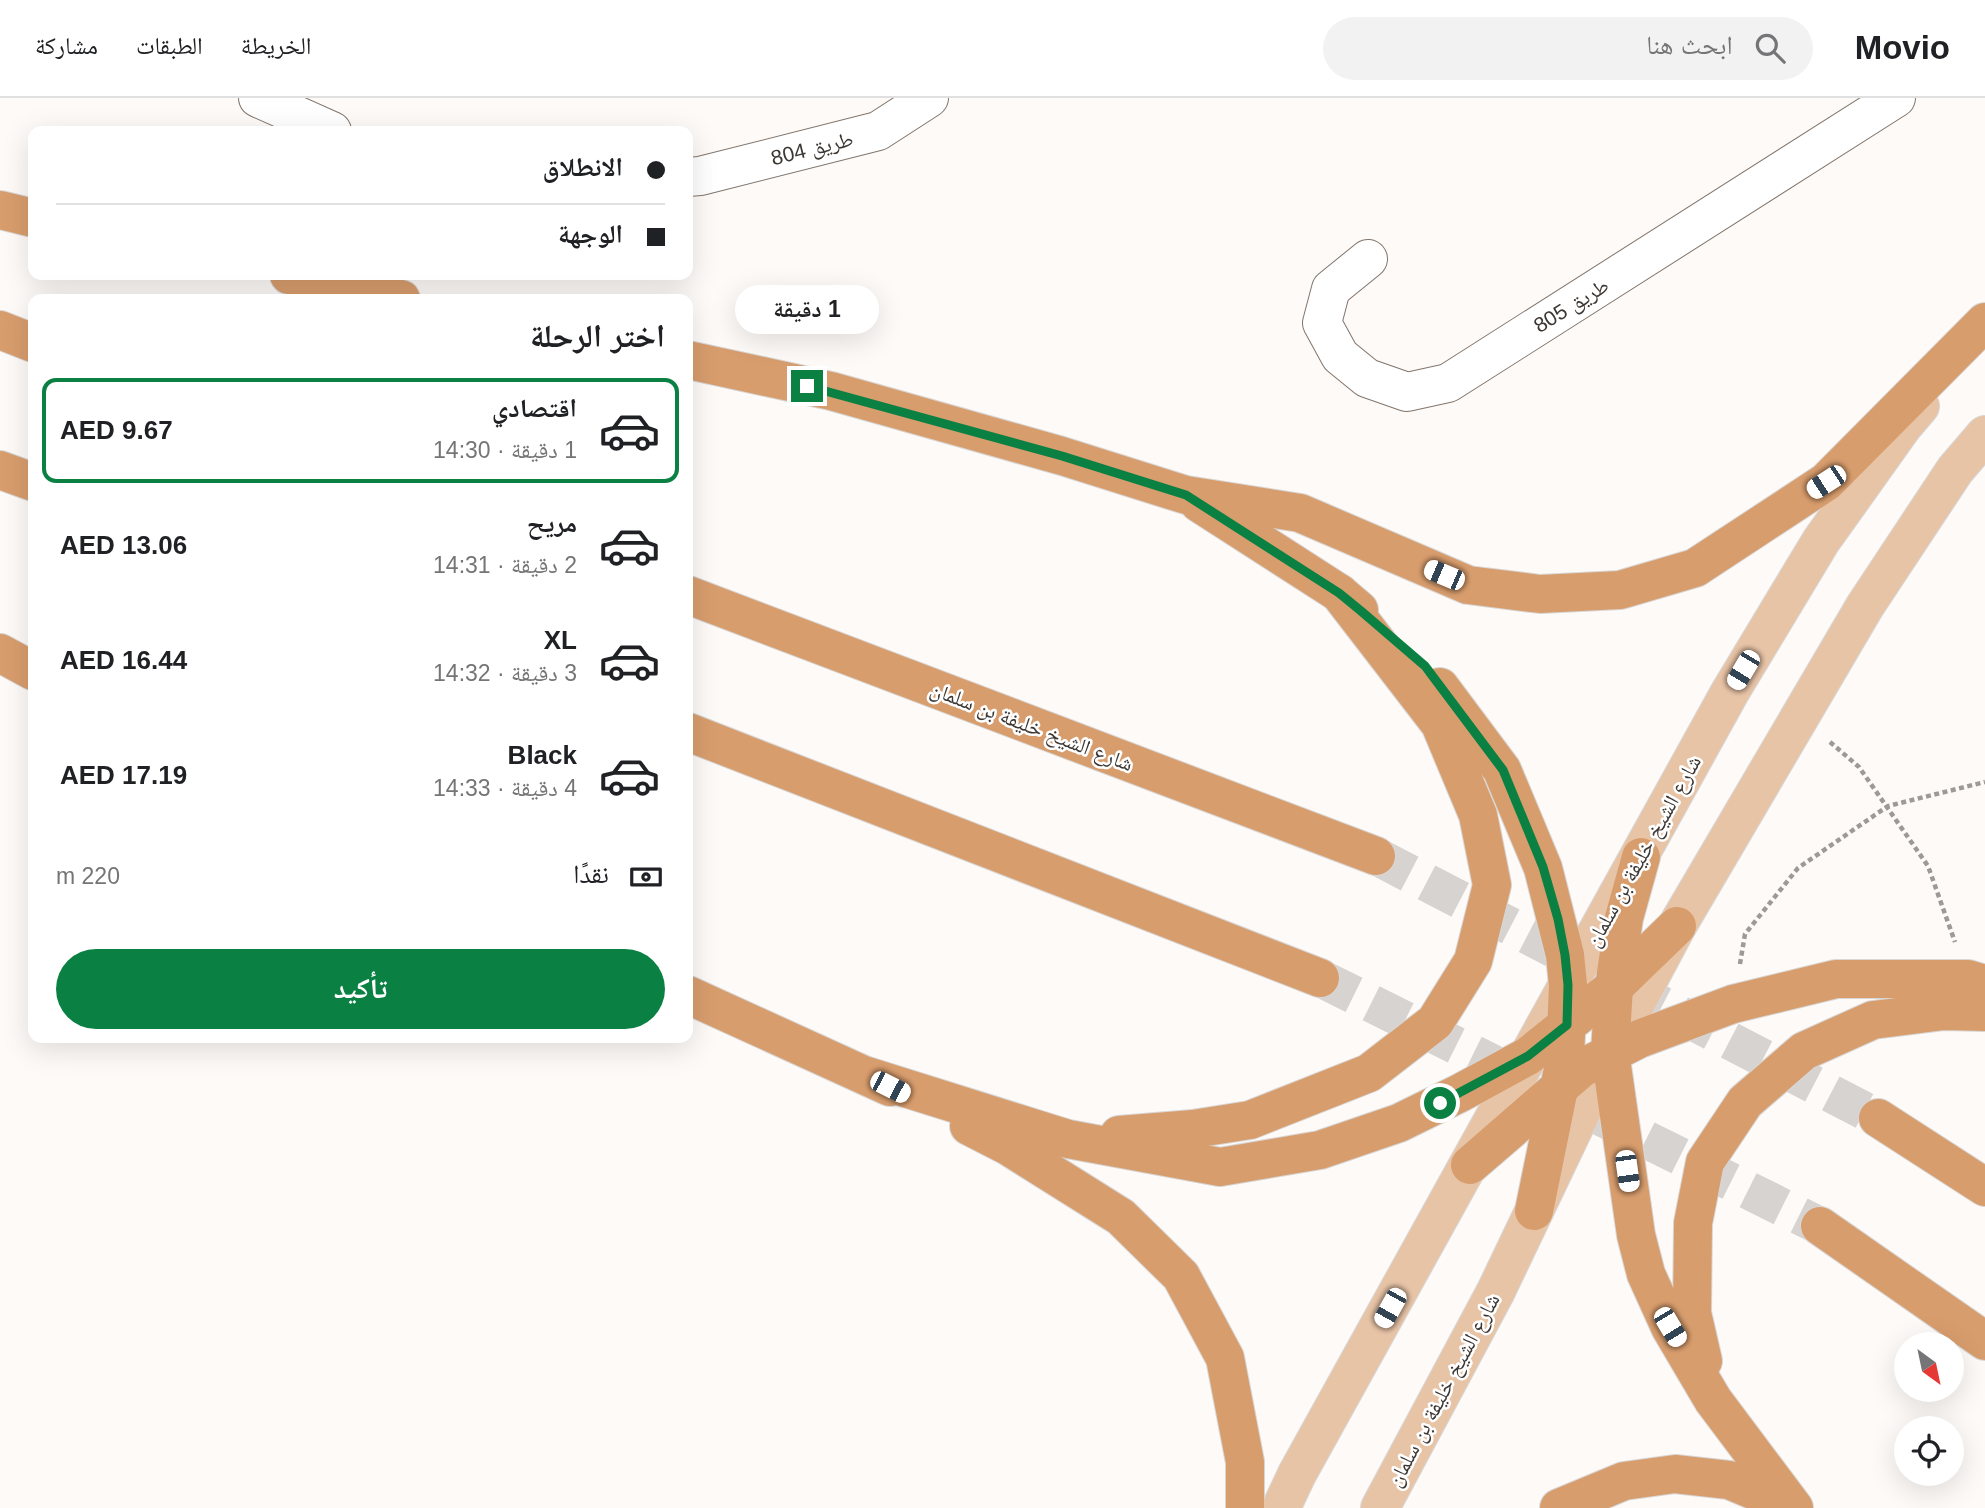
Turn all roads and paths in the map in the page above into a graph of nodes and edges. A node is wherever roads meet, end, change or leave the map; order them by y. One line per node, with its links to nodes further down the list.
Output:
1 (258, 98): 4 (street)
2 (929, 98): 5 (street, طريق 804)
3 (1896, 98): 8 (street, طريق 805)
4 (321, 126)
5 (693, 176)
6 (0, 210): 7 (highway)
7 (28, 217)
8 (1368, 259)
9 (312, 280): 10 (highway)
10 (378, 294)
11 (1985, 322): 19 (highway)
12 (0, 330): 14 (highway)
13 (1985, 330): 29 (main road, شارع الشيخ خليفة بن سلمان)
14 (28, 341)
15 (693, 361): 19 (highway)
16 (1985, 435): 24 (main road, شارع الشيخ خليفة بن سلمان)
17 (0, 470): 18 (highway)
18 (28, 480)
19 (1186, 495): 20 (highway)
20 (1339, 593): 32 (highway); 43 (highway)
21 (693, 597): 28 (highway, شارع الشيخ خليفة بن سلمان)
22 (0, 653): 23 (highway)
23 (28, 668)
24 (1799, 714): 27 (path); 30 (main road, شارع الشيخ خليفة بن سلمان)
25 (693, 734): 31 (highway)
26 (1985, 782): 27 (path)
27 (1888, 806): 34 (path); 36 (path)
28 (1376, 856)
29 (1640, 857): 32 (main road, شارع الشيخ خليفة بن سلمان); 33 (highway)
30 (1678, 926): 33 (highway); 38 (main road, شارع الشيخ خليفة بن سلمان)
31 (1320, 978)
32 (1568, 985): 37 (highway); 39 (main road, شارع الشيخ خليفة بن سلمان)
33 (1614, 986): 37 (highway); 38 (highway)
34 (1979, 991): 36 (highway); 49 (highway)
35 (693, 997): 40 (highway)
36 (1733, 1004): 38 (highway)
37 (1567, 1025): 39 (highway); 41 (highway)
38 (1610, 1052): 41 (highway); 46 (main road, شارع الشيخ خليفة بن سلمان); 49 (highway)
39 (1528, 1056): 43 (highway); 44 (main road, شارع الشيخ خليفة بن سلمان)
40 (867, 1076): 43 (highway); 50 (highway)
41 (1560, 1085): 44 (highway); 46 (highway)
42 (1878, 1118): 45 (highway)
43 (1068, 1139)
44 (1469, 1166): 51 (main road, شارع الشيخ خليفة بن سلمان)
45 (1985, 1187)
46 (1534, 1211): 52 (main road, شارع الشيخ خليفة بن سلمان)
47 (1820, 1226): 48 (highway)
48 (1985, 1341)
49 (1713, 1400): 54 (highway)
50 (1245, 1508)
51 (1281, 1508)
52 (1380, 1508)
53 (1559, 1508): 54 (highway)
54 (1794, 1508)

